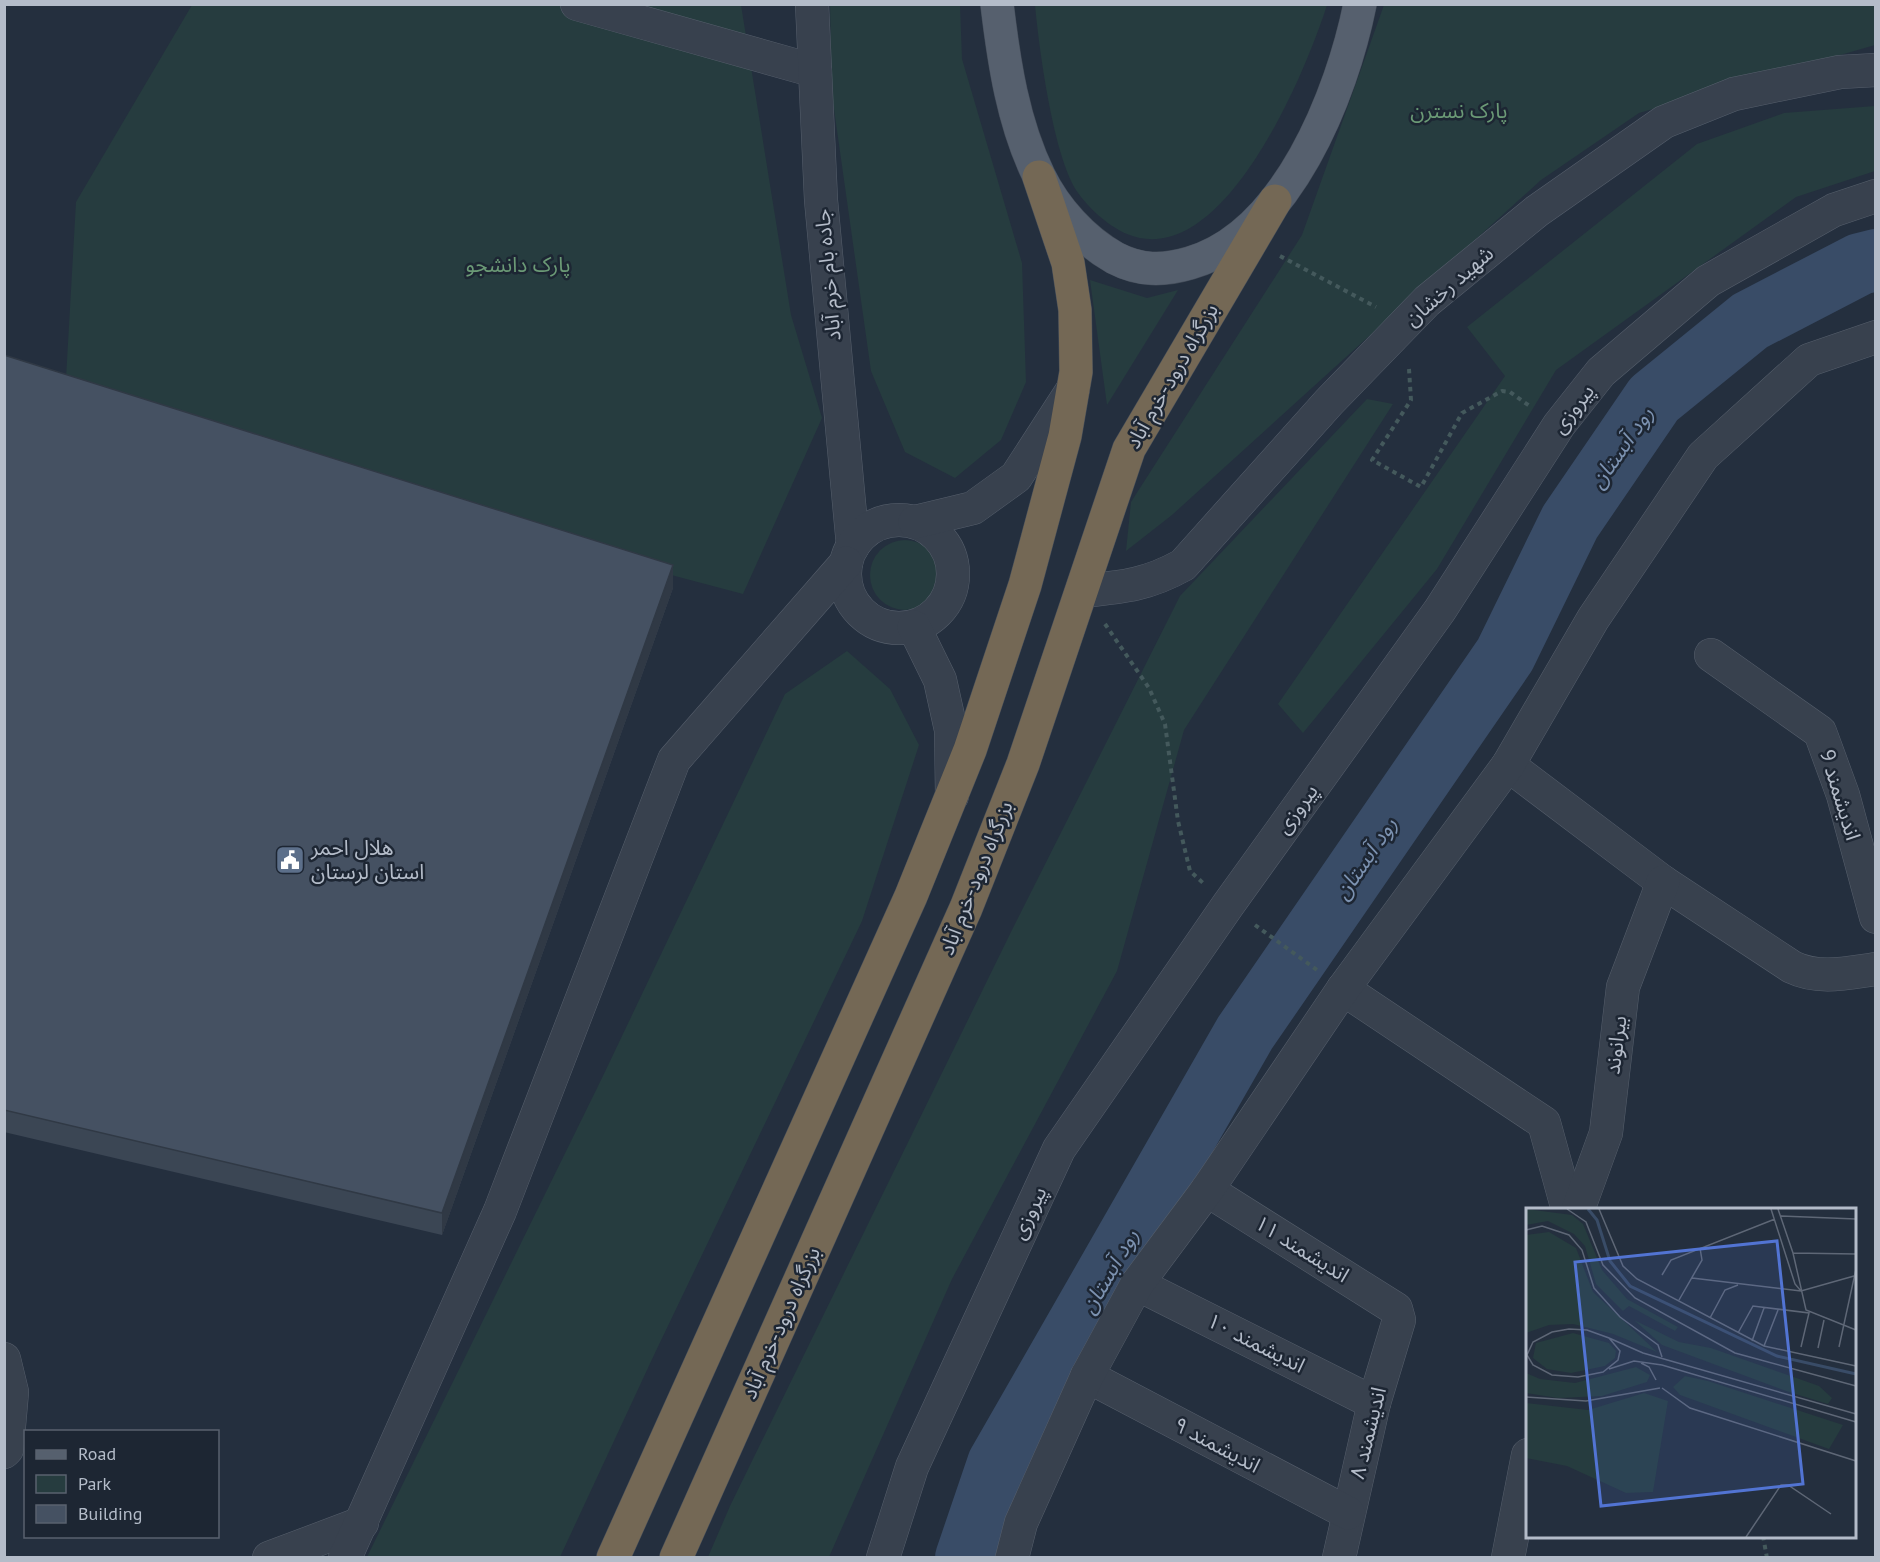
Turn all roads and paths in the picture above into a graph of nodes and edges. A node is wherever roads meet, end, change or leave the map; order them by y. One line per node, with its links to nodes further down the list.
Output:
1 (577, 4): 6 (street)
2 (812, 4): 6 (street, جاده بام خرم آباد)
3 (997, 4): 7 (main road)
4 (1360, 4): 9 (main road)
5 (1875, 70): 11 (street, شهید رخشان)
6 (815, 71): 16 (street, جاده بام خرم آباد)
7 (1039, 177): 9 (main road); 13 (highway)
8 (1875, 196): 23 (street, پیروزی)
9 (1275, 201): 10 (highway, بزرگراه درود-خرم آباد)
10 (1252, 241): 11 (path); 17 (highway, بزرگراه درود-خرم آباد)
11 (1406, 323): 14 (path); 17 (street, شهید رخشان)
12 (1875, 337): 20 (street)
13 (1073, 388): 15 (street); 21 (highway)
14 (1510, 392)
15 (915, 522): 16 (street); 18 (street)
16 (850, 554): 18 (street); 38 (street)
17 (1083, 591): 23 (path); 43 (highway, بزرگراه درود-خرم آباد)
18 (914, 627): 21 (street)
19 (1711, 655): 24 (street, اندیشمند 9)
20 (1508, 765): 22 (street); 26 (street)
21 (952, 796): 42 (highway)
22 (1663, 882): 25 (street); 29 (street, بیرانوند)
23 (1228, 905): 26 (path); 44 (street, پیروزی)
24 (1875, 917)
25 (1875, 969)
26 (1343, 988): 27 (street); 28 (street)
27 (1207, 1190): 30 (street); 31 (street, اندیشمند ۱۱)
28 (1568, 1208)
29 (1578, 1208)
30 (1137, 1284): 33 (street); 34 (street, اندیشمند ۱۰)
31 (1396, 1310): 34 (street, اندیشمند ۸)
32 (4, 1359): 35 (street)
33 (1087, 1376): 37 (street, اندیشمند ۹); 45 (street)
34 (1374, 1403): 37 (street, اندیشمند ۸)
35 (4, 1452)
36 (1526, 1460): 47 (street)
37 (1348, 1513): 46 (street, اندیشمند ۸)
38 (362, 1523): 40 (street); 41 (street)
39 (1763, 1538): 48 (path)
40 (268, 1557)
41 (345, 1557)
42 (613, 1557)
43 (676, 1557)
44 (883, 1557)
45 (1012, 1557)
46 (1339, 1557)
47 (1508, 1557)
48 (1767, 1557)

